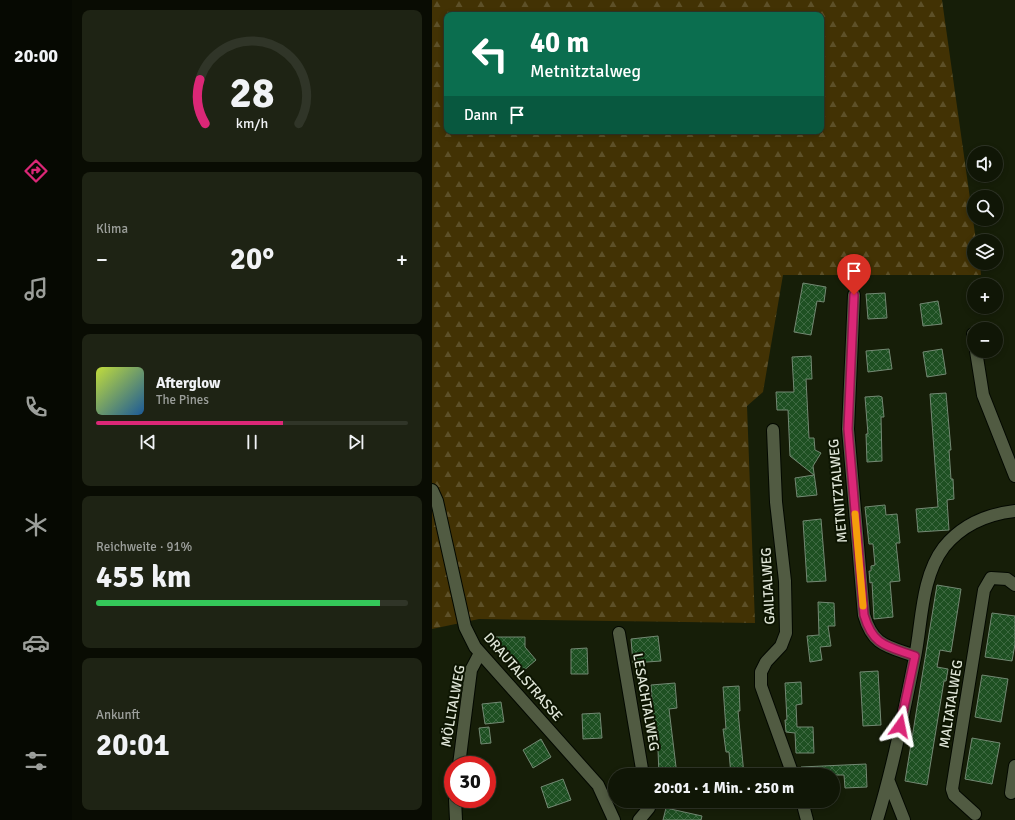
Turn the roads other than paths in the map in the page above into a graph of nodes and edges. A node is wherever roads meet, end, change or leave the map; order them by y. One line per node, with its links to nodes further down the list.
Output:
1 (854, 295): 10 (street, METNITZTALWEG)
2 (977, 358): 4 (street)
3 (773, 430): 14 (street, GAILTALWEG)
4 (1015, 476)
5 (432, 490): 9 (street, DRAUTALSTRASSE)
6 (1015, 511): 10 (street)
7 (1015, 585): 20 (street, MALTATALWEG)
8 (619, 633): 13 (street, LESACHTALWEG)
9 (480, 653): 11 (street, MÖLLTALWEG); 22 (street, DRAUTALSTRASSE)
10 (915, 656): 15 (street)
11 (460, 756)
12 (1015, 766): 16 (street)
13 (642, 768)
14 (790, 768)
15 (889, 782): 25 (street); 26 (street)
16 (1011, 793)
17 (456, 808): 21 (street)
18 (649, 808): 23 (street)
19 (804, 808): 24 (street)
20 (974, 814)
21 (456, 820)
22 (614, 820)
23 (639, 820)
24 (807, 820)
25 (877, 820)
26 (904, 820)

